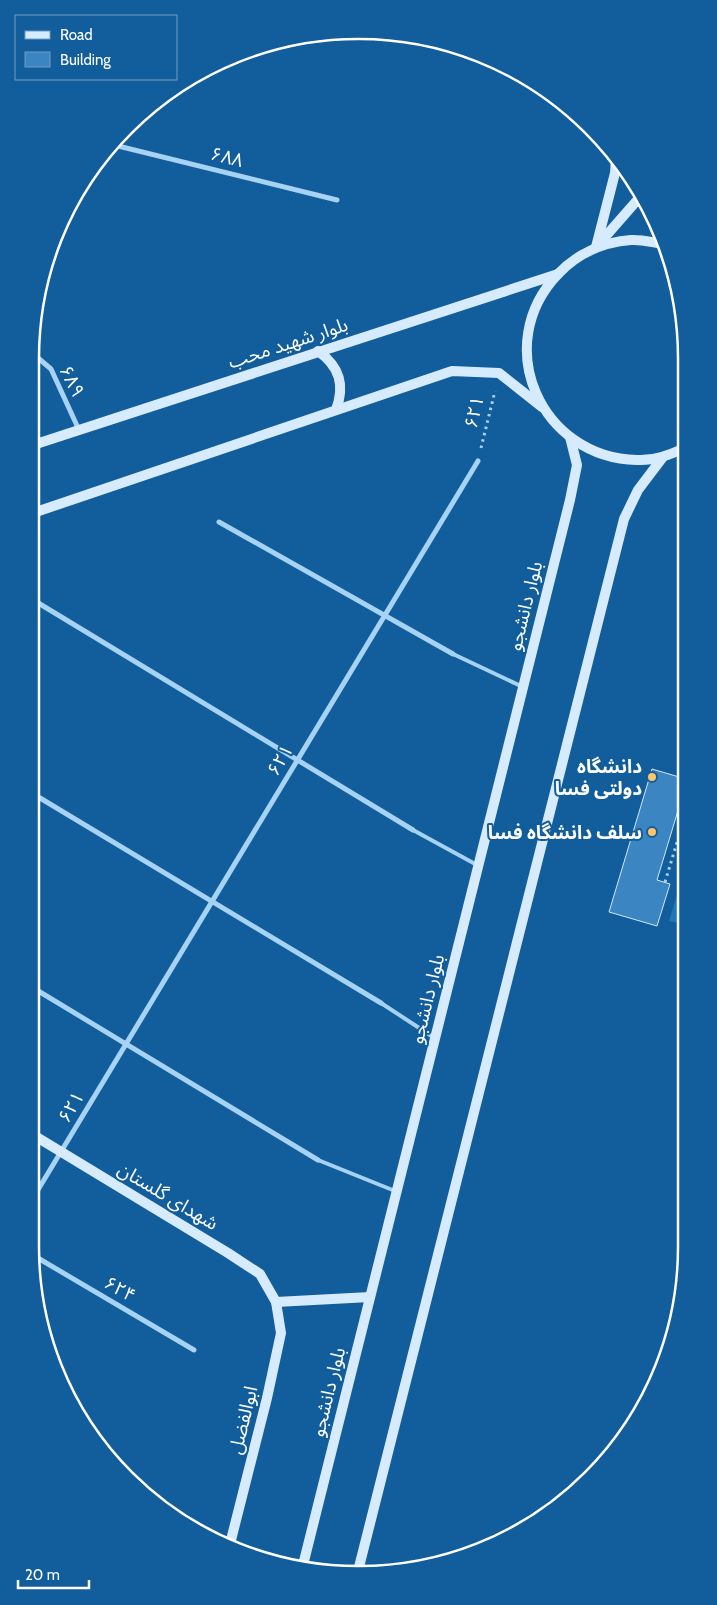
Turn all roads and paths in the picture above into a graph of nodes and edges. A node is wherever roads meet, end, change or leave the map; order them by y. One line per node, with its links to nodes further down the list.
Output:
1 (119, 146): 3 (street, ۶۸۸)
2 (615, 169): 6 (main road)
3 (337, 200)
4 (637, 202): 6 (main road)
5 (656, 243): 6 (main road)
6 (596, 247): 7 (main road)
7 (558, 274): 8 (main road, بلوار شهید محب); 11 (main road)
8 (318, 351): 12 (main road); 13 (main road, بلوار شهید محب)
9 (39, 359): 13 (street, ۶۸۹)
10 (499, 373): 11 (main road); 12 (main road); 18 (path, ۶۲۱)
11 (542, 407): 14 (main road)
12 (336, 410): 19 (main road)
13 (79, 430): 15 (main road, بلوار شهید محب)
14 (570, 437): 17 (main road); 24 (main road, بلوار دانشجو)
15 (39, 443)
16 (678, 451): 17 (main road)
17 (663, 457): 47 (main road)
18 (478, 461): 22 (street, ۶۲۱)
19 (39, 511)
20 (219, 522): 22 (street)
21 (39, 604): 25 (street)
22 (385, 616): 23 (street); 25 (street, ۶۲۱)
23 (453, 654): 24 (lane)
24 (523, 687): 29 (main road, بلوار دانشجو)
25 (297, 761): 27 (street); 31 (street, ۶۲۱)
26 (40, 798): 31 (street)
27 (412, 830): 29 (lane)
28 (678, 839): 30 (path)
29 (479, 866): 34 (main road, بلوار دانشجو)
30 (665, 882)
31 (212, 902): 33 (street); 35 (street, ۶۲۱)
32 (39, 991): 35 (street)
33 (380, 1003): 34 (lane)
34 (435, 1038): 40 (main road, بلوار دانشجو)
35 (126, 1044): 37 (street, ۶۲۱); 38 (street)
36 (39, 1139): 37 (main road, شهدای گلستان)
37 (61, 1152): 39 (street, ۶۲۱); 43 (main road, شهدای گلستان)
38 (318, 1160): 40 (lane)
39 (39, 1188)
40 (397, 1192): 42 (main road, بلوار دانشجو)
41 (39, 1259): 44 (street, ۶۲۴)
42 (370, 1297): 43 (main road); 46 (main road, بلوار دانشجو)
43 (276, 1302): 45 (main road, ابوالفضل)
44 (194, 1350)
45 (231, 1540)
46 (304, 1562)
47 (359, 1566)

